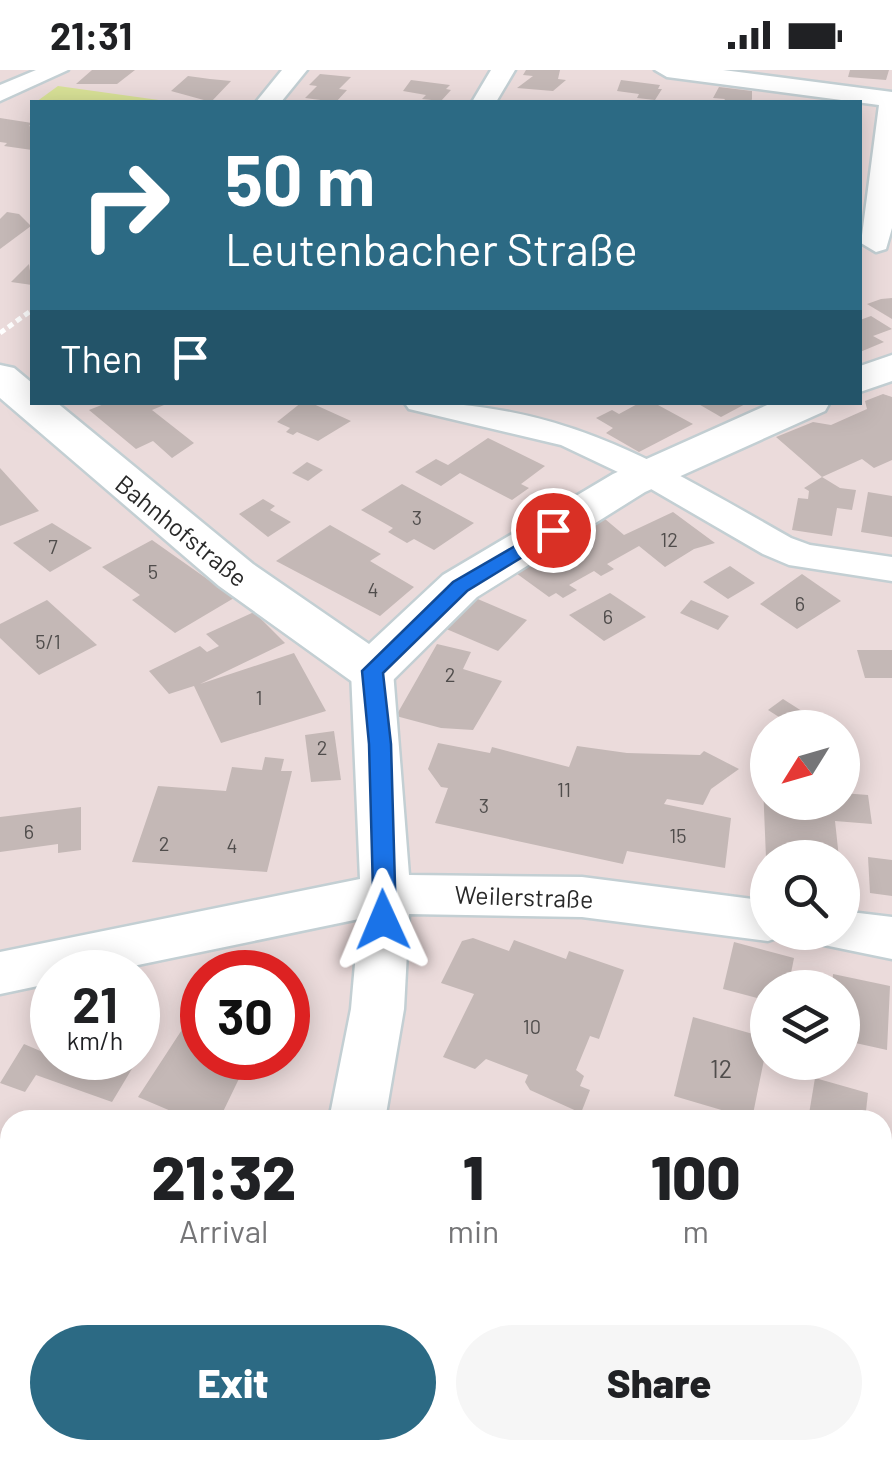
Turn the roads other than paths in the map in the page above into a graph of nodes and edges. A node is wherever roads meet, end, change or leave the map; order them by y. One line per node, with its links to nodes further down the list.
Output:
1 (56, 70): 6 (street)
2 (295, 70): 8 (street)
3 (502, 70): 9 (street)
4 (666, 70): 5 (street)
5 (697, 74): 7 (street); 10 (street)
6 (0, 94)
7 (892, 99): 11 (street)
8 (270, 100)
9 (485, 100)
10 (689, 100)
11 (876, 243)
12 (892, 367): 14 (street)
13 (0, 377): 15 (street, Bahnhofstraße)
14 (862, 379)
15 (30, 402)
16 (33, 405): 21 (street, Bahnhofstraße)
17 (433, 405): 19 (street)
18 (803, 405): 19 (street)
19 (652, 474): 20 (street); 21 (street)
20 (892, 568)
21 (372, 671): 22 (street)
22 (383, 894): 23 (street, Weilerstraße); 26 (street, Weilerstraße); 27 (street)
23 (750, 919)
24 (860, 934): 25 (street)
25 (892, 938)
26 (0, 973)
27 (359, 1110)

